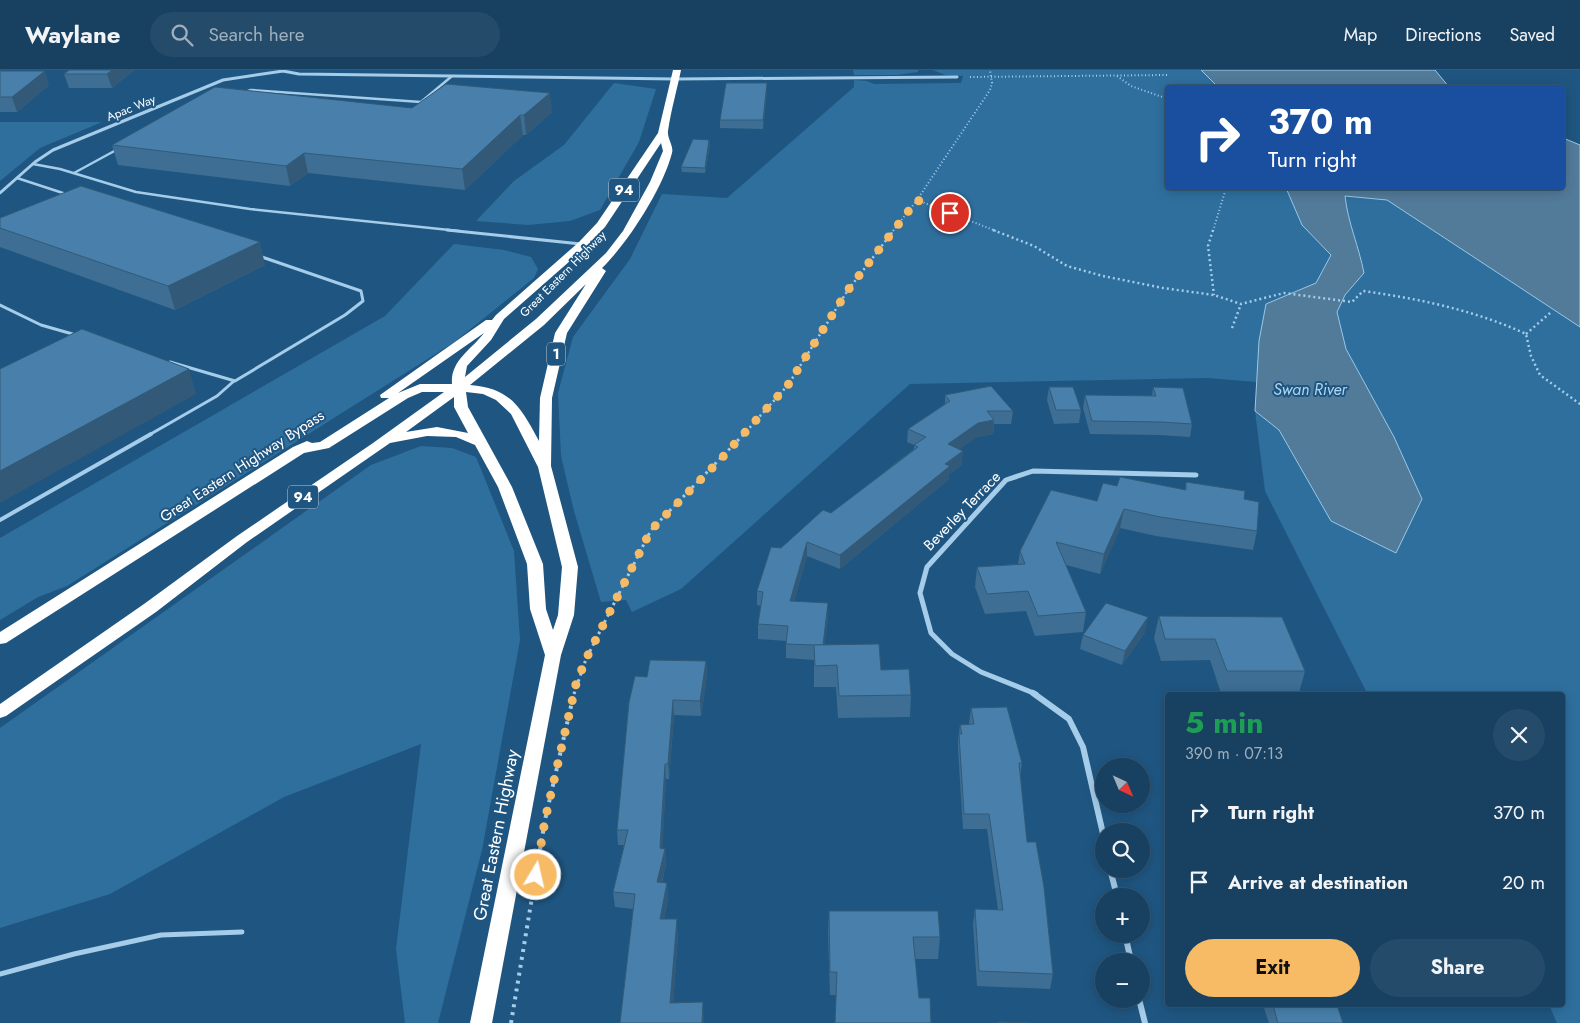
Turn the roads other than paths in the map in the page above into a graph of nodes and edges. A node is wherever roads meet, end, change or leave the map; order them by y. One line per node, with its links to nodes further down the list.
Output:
1 (282, 70): 4 (street, Apac Way); 10 (street, Apac Way)
2 (928, 70): 5 (street)
3 (676, 74): 4 (street, Apac Way); 5 (street, Apac Way); 8 (highway, Great Eastern Highway / 94)
4 (452, 76): 7 (lane)
5 (928, 77): 6 (street, Apac Way)
6 (957, 77)
7 (243, 93)
8 (663, 132): 15 (highway, Great Eastern Highway / 94); 17 (highway, Great Eastern Highway / 94)
9 (121, 148): 11 (lane)
10 (32, 164): 11 (lane); 12 (street, Apac Way)
11 (74, 173): 15 (lane)
12 (17, 178): 13 (street, Apac Way); 14 (lane)
13 (0, 193)
14 (67, 200)
15 (583, 244): 19 (highway, Great Eastern Highway / 94)
16 (250, 253): 22 (lane)
17 (610, 255): 23 (highway, Great Eastern Highway / 94); 27 (highway, 1)
18 (0, 305): 20 (lane)
19 (500, 316): 23 (highway, Great Eastern Highway / 1); 26 (highway, Great Eastern Highway Bypass / 94)
20 (73, 341)
21 (162, 360): 22 (lane)
22 (235, 381): 29 (lane)
23 (458, 388): 24 (highway, Great Eastern Highway / 1); 25 (highway, 94); 26 (highway, Great Eastern Highway); 27 (highway, Great Eastern Highway)
24 (481, 443): 25 (highway); 31 (highway, Great Eastern Highway / 1)
25 (378, 446): 32 (highway, 94)
26 (298, 450): 30 (highway, Great Eastern Highway Bypass / 94)
27 (545, 468): 31 (highway, Great Eastern Highway / 1)
28 (1196, 475): 33 (street, Beverley Terrace)
29 (0, 520)
30 (0, 639)
31 (553, 655): 37 (highway, Great Eastern Highway / 1)
32 (0, 712)
33 (1101, 823)
34 (242, 932): 35 (lane)
35 (0, 974)
36 (1141, 1008): 38 (street)
37 (480, 1023)
38 (1145, 1023)

